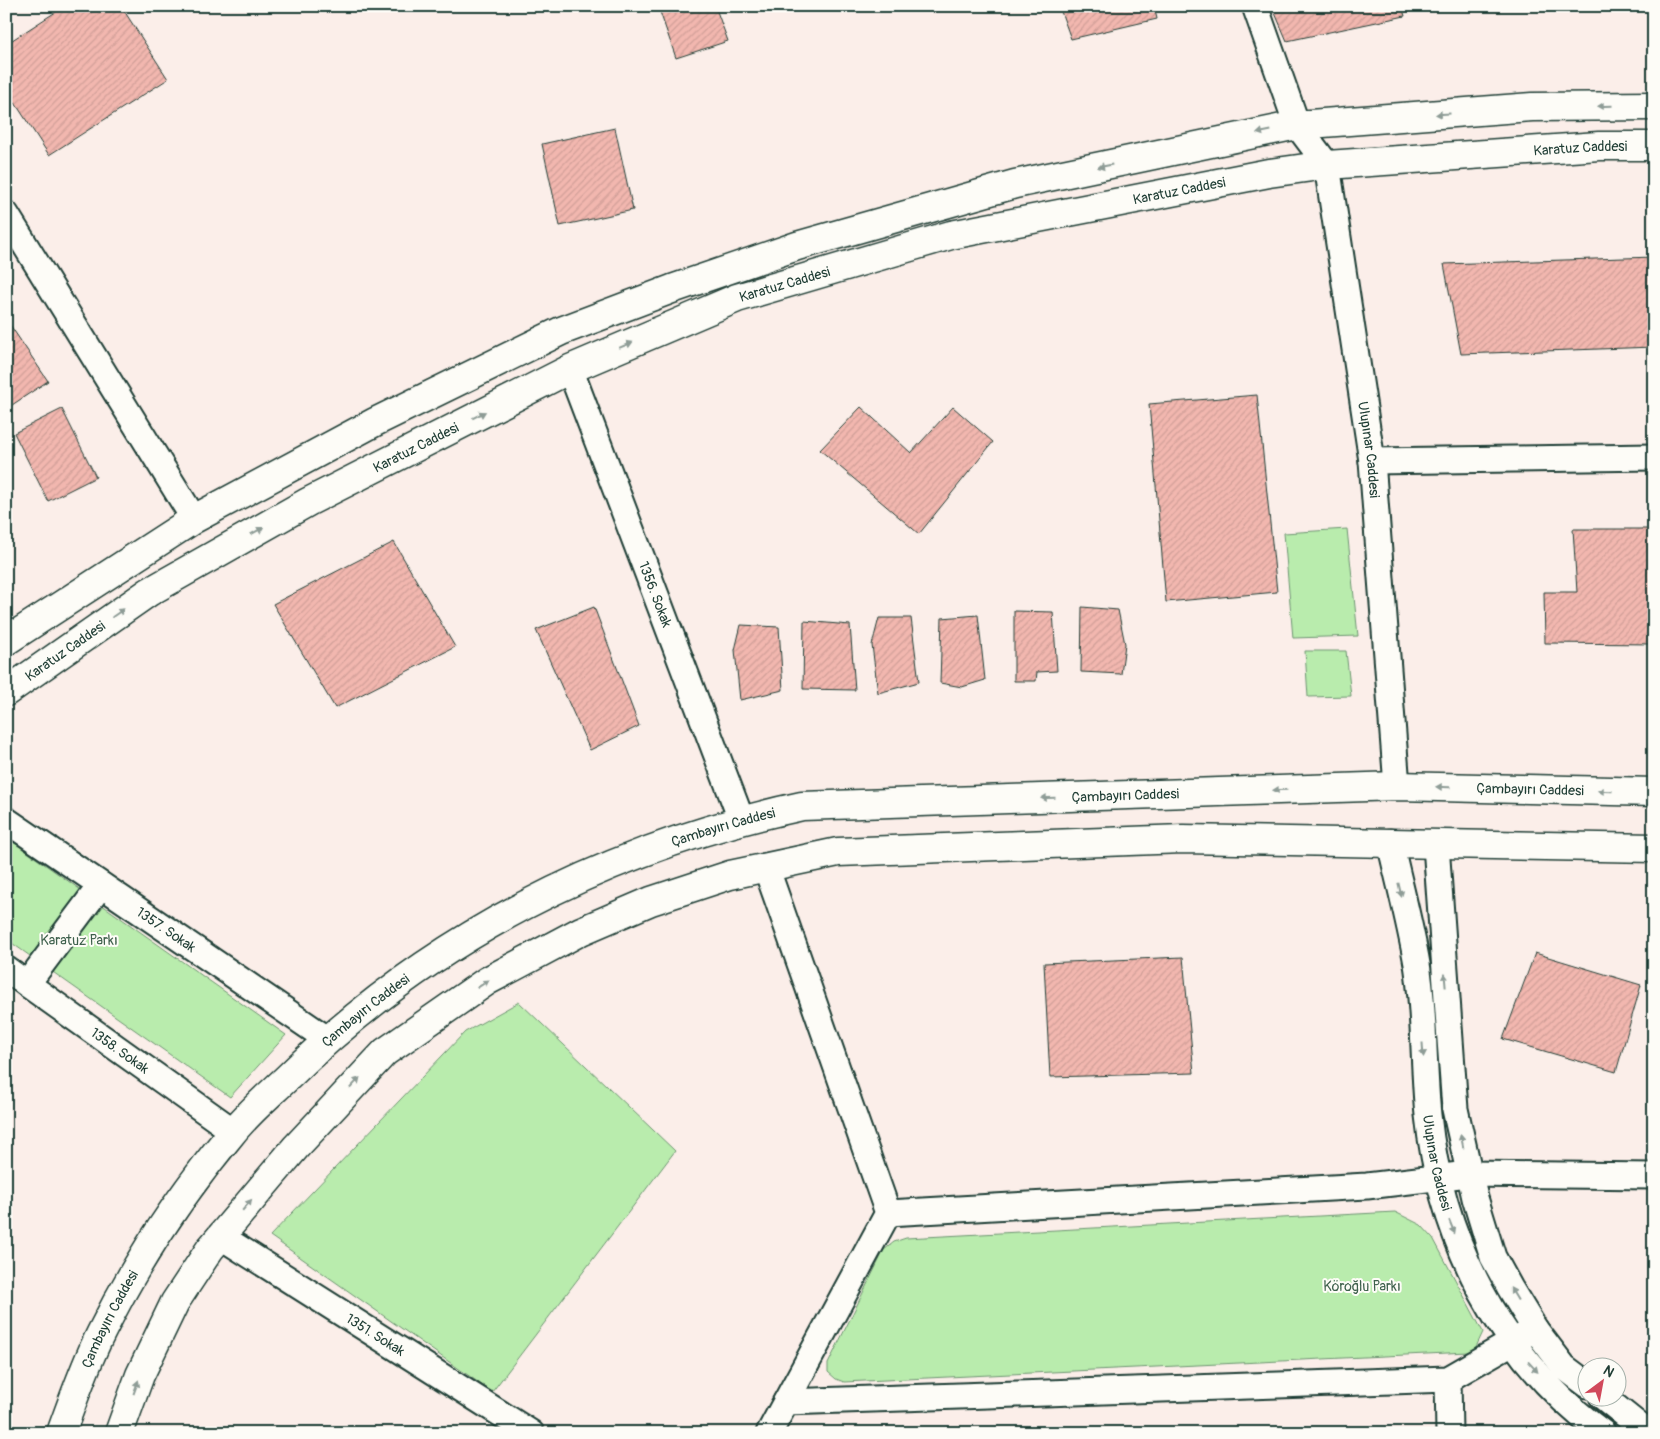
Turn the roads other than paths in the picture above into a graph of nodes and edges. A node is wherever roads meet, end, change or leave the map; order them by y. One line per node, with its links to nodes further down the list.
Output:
1 (1255, 6): 3 (street, Ulupınar Caddesi)
2 (1654, 106): 3 (main road, one-way to 3)
3 (1297, 125): 5 (street, Ulupınar Caddesi); 10 (main road, one-way to 10)
4 (1654, 146): 5 (main road, Karatuz Caddesi)
5 (1327, 165): 7 (main road, Karatuz Caddesi, one-way to 5); 9 (street, Ulupınar Caddesi)
6 (6, 214): 10 (street)
7 (570, 369): 12 (main road, Karatuz Caddesi, one-way to 7); 16 (street, 1356. Sokak)
8 (1654, 457): 9 (street)
9 (1372, 461): 13 (street, Ulupınar Caddesi)
10 (194, 519): 11 (main road)
11 (6, 641)
12 (6, 692)
13 (1397, 786): 14 (main road, Çambayırı Caddesi, one-way to 13); 16 (main road, Çambayırı Caddesi, one-way to 16)
14 (1654, 792)
15 (6, 820): 21 (street, 1357. Sokak)
16 (742, 820): 24 (main road, Çambayırı Caddesi)
17 (1390, 842): 18 (main road); 20 (main road); 28 (street, Ulupınar Caddesi, one-way to 28)
18 (1436, 845): 19 (main road); 26 (street, Ulupınar Caddesi, one-way to 18)
19 (1654, 848)
20 (766, 867): 29 (street); 30 (main road, one-way to 20)
21 (101, 885): 23 (street); 24 (street, 1357. Sokak)
22 (6, 969): 23 (street, 1358. Sokak)
23 (27, 984): 25 (street, 1358. Sokak)
24 (326, 1039): 25 (main road, Çambayırı Caddesi)
25 (233, 1131): 37 (main road, Çambayırı Caddesi)
26 (1468, 1174): 27 (street); 28 (street); 31 (street, Ulupınar Caddesi, one-way to 26)
27 (1654, 1176)
28 (1438, 1178): 29 (street); 32 (street, Ulupınar Caddesi, one-way to 32)
29 (888, 1214): 35 (street)
30 (220, 1236): 38 (main road, one-way to 30); 39 (street, 1351. Sokak)
31 (1535, 1329): 32 (street); 33 (street, Ulupınar Caddesi)
32 (1511, 1342): 34 (street); 42 (street, Ulupınar Caddesi, one-way to 42)
33 (1578, 1378)
34 (1448, 1379): 35 (street); 41 (street)
35 (786, 1402): 40 (street)
36 (1614, 1406): 43 (street)
37 (61, 1433)
38 (119, 1433)
39 (531, 1433)
40 (769, 1433)
41 (1450, 1433)
42 (1603, 1433)
43 (1648, 1433)

